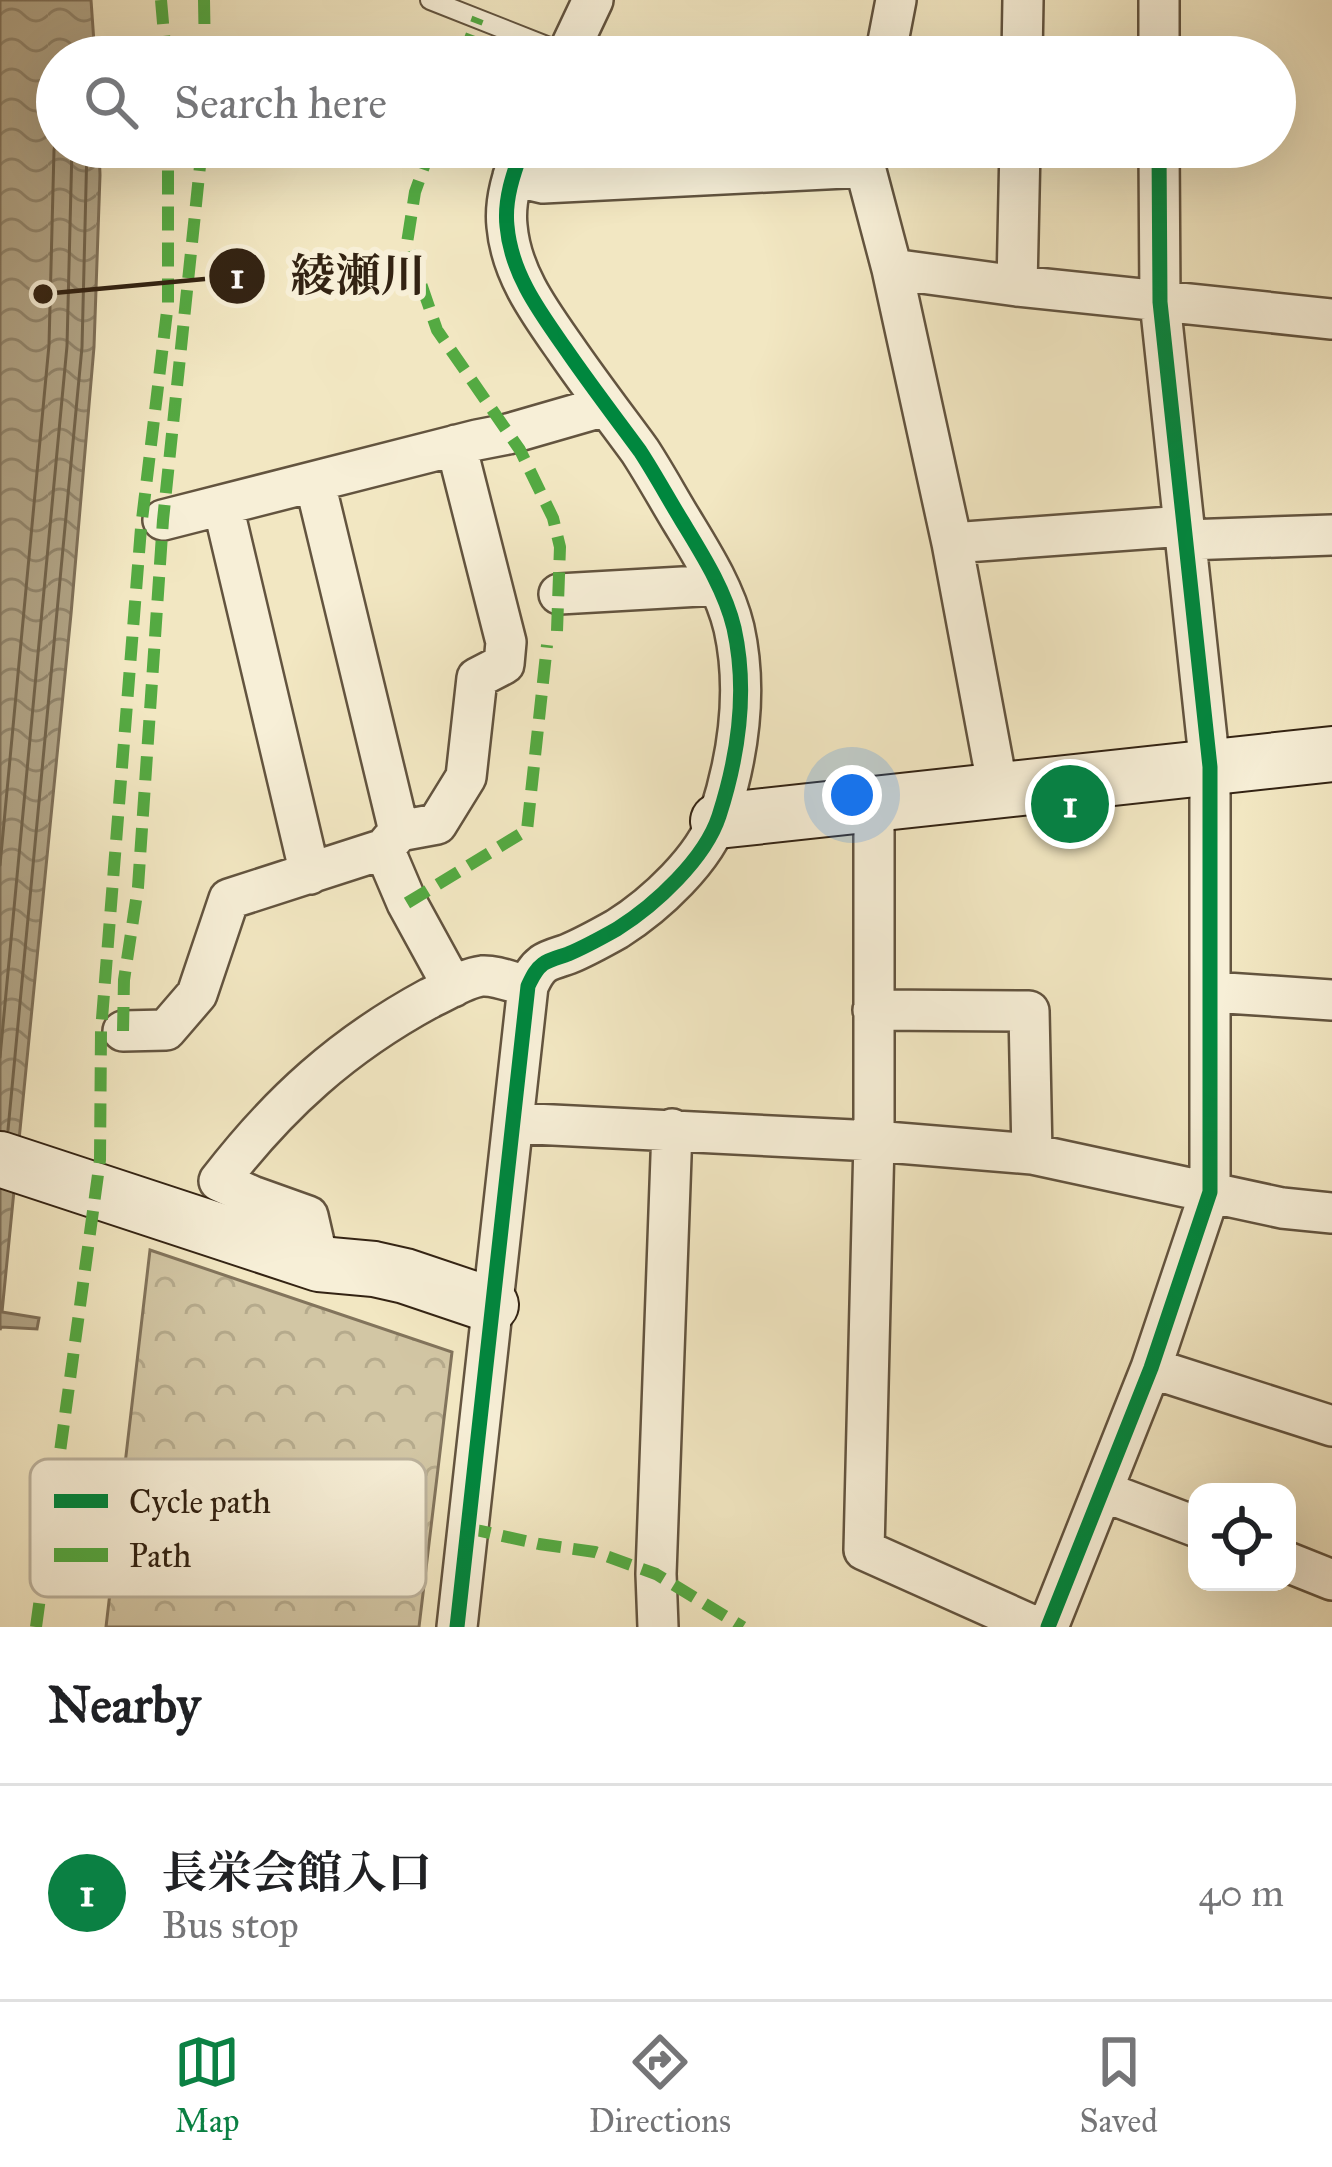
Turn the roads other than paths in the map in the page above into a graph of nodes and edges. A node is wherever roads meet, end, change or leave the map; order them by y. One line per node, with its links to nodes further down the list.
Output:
1 (430, 0): 6 (lane)
2 (593, 0): 7 (street)
3 (896, 0): 8 (street)
4 (1023, 0): 9 (street)
5 (1159, 0): 10 (street)
6 (518, 36)
7 (576, 36)
8 (889, 36)
9 (1022, 36)
10 (1160, 36)
11 (516, 168): 21 (street)
12 (526, 168): 13 (street)
13 (730, 168)
14 (869, 168): 17 (street)
15 (1020, 168): 18 (street)
16 (1160, 168): 19 (street)
17 (892, 269): 18 (street); 28 (street)
18 (1017, 286): 19 (street)
19 (1160, 302): 20 (street); 26 (street)
20 (1332, 319)
21 (604, 406): 22 (street); 29 (street)
22 (455, 445): 23 (street); 36 (street)
23 (315, 483): 24 (street); 36 (street)
24 (223, 506): 25 (street); 37 (street)
25 (163, 520)
26 (1185, 533): 27 (street); 28 (street); 32 (street)
27 (1332, 535)
28 (952, 543): 33 (street)
29 (718, 585): 30 (street); 35 (street)
30 (559, 593)
31 (1332, 754): 32 (street)
32 (1210, 767): 33 (street); 40 (street)
33 (998, 789): 34 (street)
34 (874, 803): 35 (street); 42 (street)
35 (718, 821): 38 (street)
36 (392, 840): 37 (street); 39 (street)
37 (310, 874): 43 (street)
38 (528, 986): 39 (street); 44 (street)
39 (452, 987): 51 (street)
40 (1211, 992): 41 (street); 49 (street)
41 (1332, 1000)
42 (874, 1010): 46 (street); 47 (street)
43 (123, 1031)
44 (513, 1123): 45 (street); 52 (street)
45 (672, 1129): 46 (street); 60 (street)
46 (874, 1141): 47 (street); 61 (street)
47 (1032, 1154): 49 (street)
48 (0, 1160): 51 (street)
49 (1210, 1192): 50 (street); 53 (street)
50 (1332, 1213)
51 (319, 1264): 52 (street)
52 (491, 1305): 59 (street)
53 (1151, 1368): 54 (street); 55 (street)
54 (1332, 1426)
55 (1102, 1490): 56 (street); 62 (street)
56 (1188, 1523)
57 (1296, 1566): 58 (street)
58 (1332, 1580)
59 (457, 1627)
60 (658, 1627)
61 (1036, 1627)
62 (1048, 1627)

